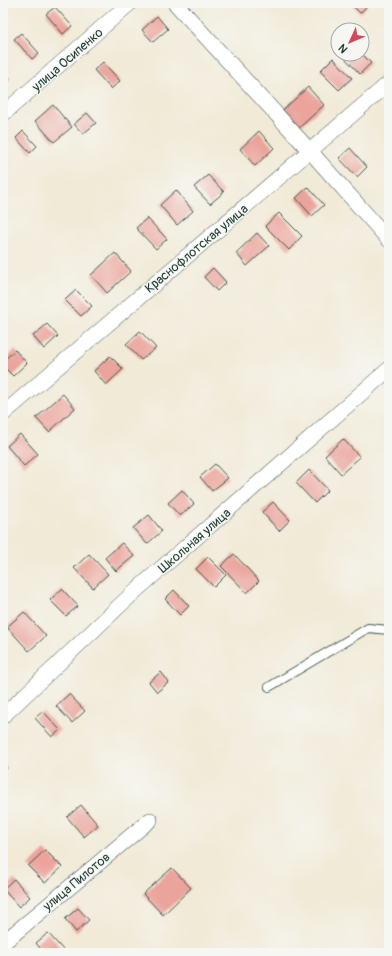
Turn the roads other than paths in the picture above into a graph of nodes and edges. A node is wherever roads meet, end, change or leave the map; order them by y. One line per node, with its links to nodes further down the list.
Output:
1 (130, 3): 4 (street, улица Осипенко)
2 (175, 3): 5 (street)
3 (389, 83): 5 (street, Краснофлотская улица)
4 (3, 114)
5 (310, 151): 6 (street); 8 (street, Краснофлотская улица)
6 (389, 240)
7 (389, 369): 11 (street, Школьная улица)
8 (3, 414)
9 (389, 630): 10 (lane)
10 (269, 687)
11 (3, 716)
12 (150, 820): 13 (street, улица Пилотов)
13 (3, 943)

